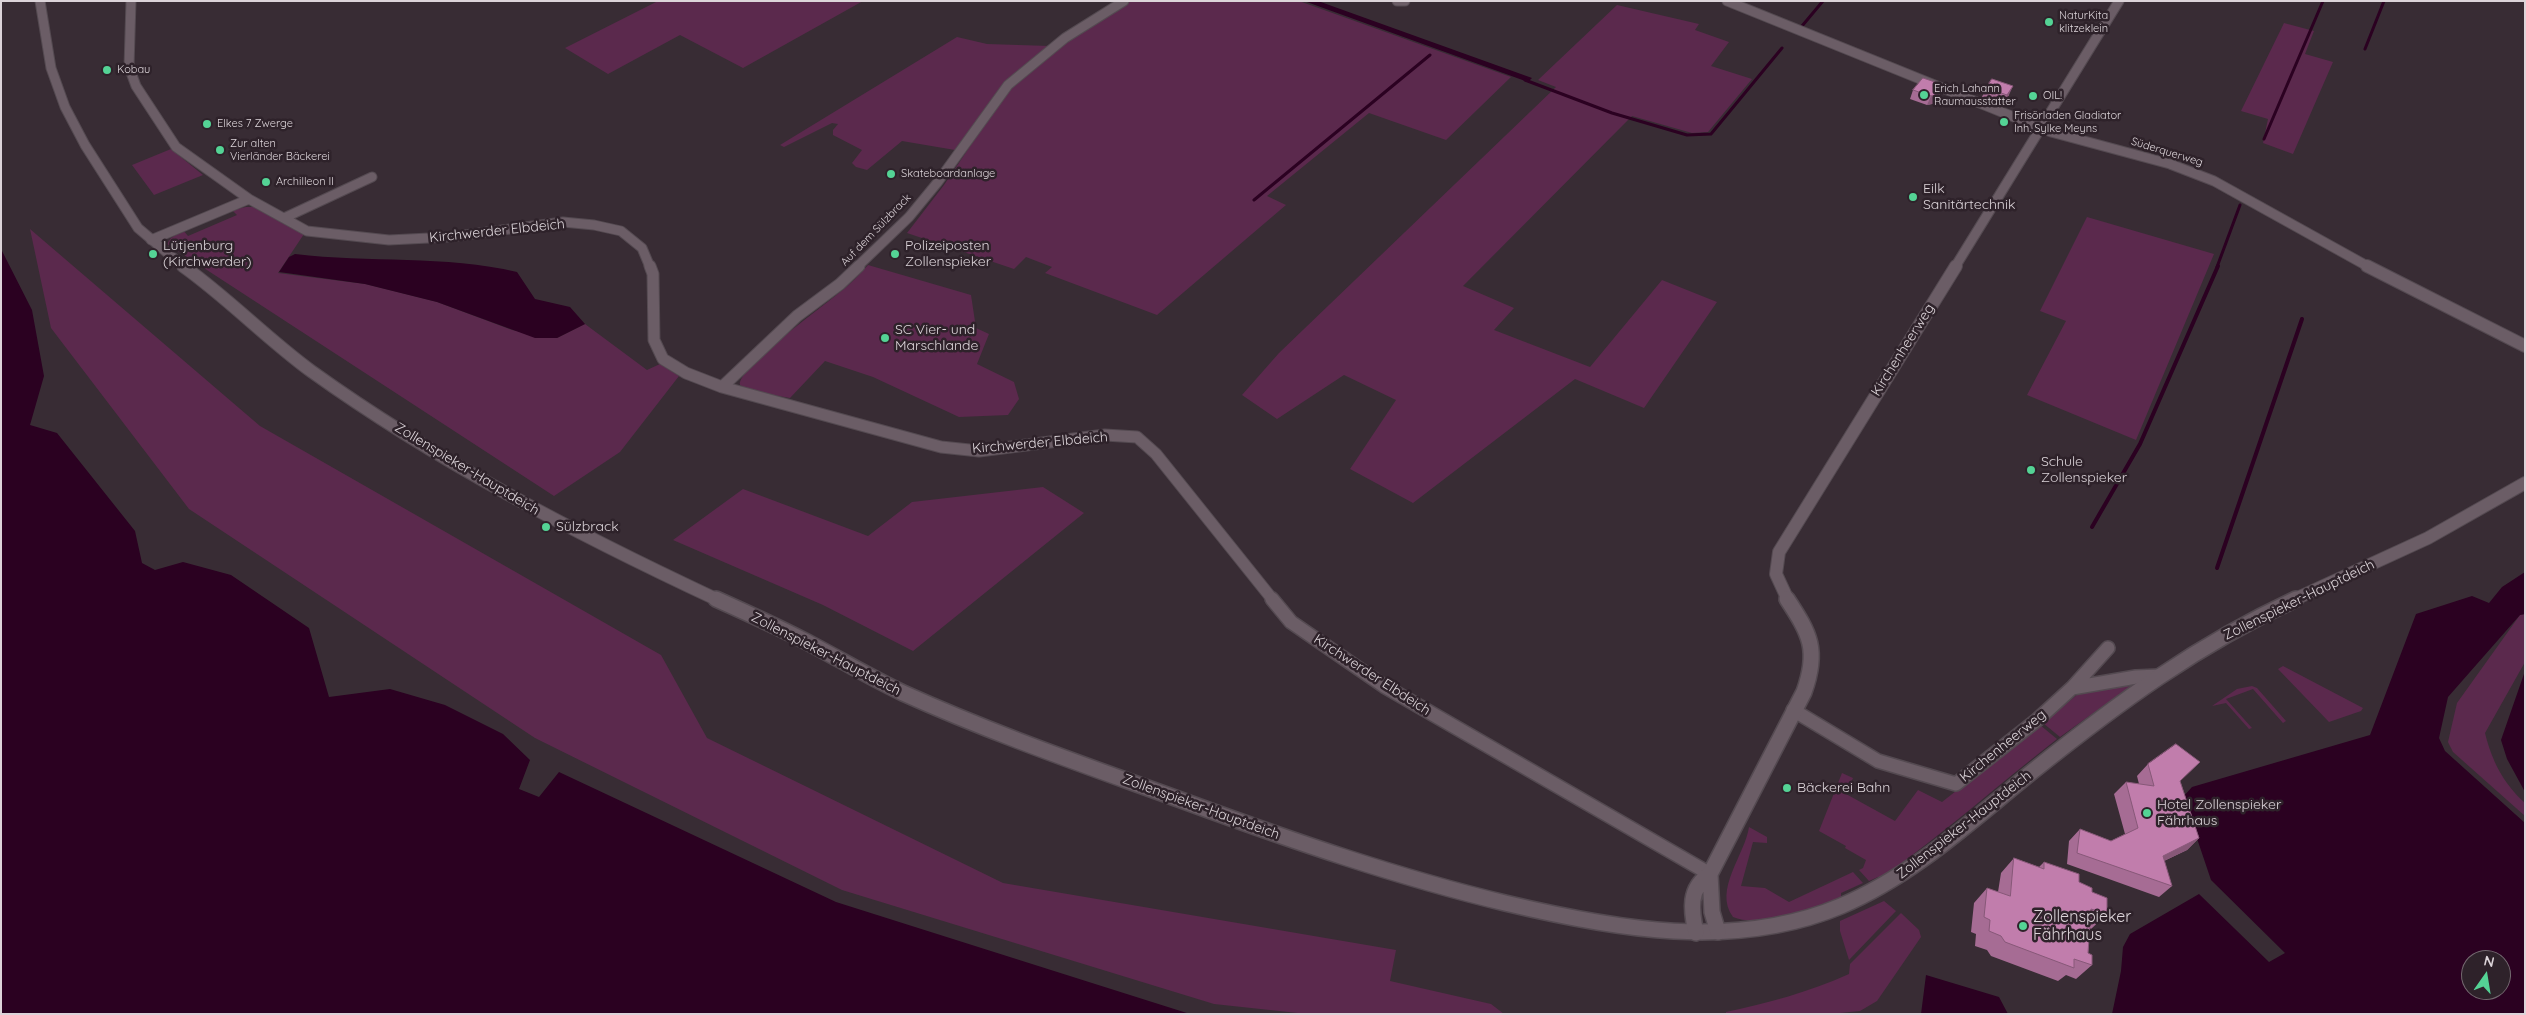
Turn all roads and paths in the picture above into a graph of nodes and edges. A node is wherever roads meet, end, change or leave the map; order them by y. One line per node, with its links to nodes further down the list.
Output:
1 (40, 1): 12 (street, Zollenspieker-Hauptdeich)
2 (132, 1): 10 (street, Kirchwerder Elbdeich)
3 (1124, 1): 14 (street, Auf dem Sülzbrack)
4 (1397, 1): 5 (street)
5 (1405, 1)
6 (1727, 1): 8 (street, Süderquerweg)
7 (2119, 1): 8 (street, Kirchenheerweg)
8 (2040, 128): 13 (street, Süderquerweg); 19 (street, Kirchenheerweg)
9 (372, 178): 11 (street)
10 (249, 199): 11 (street, Kirchwerder Elbdeich); 12 (street)
11 (284, 218): 14 (street, Kirchwerder Elbdeich)
12 (151, 240): 22 (street, Zollenspieker-Hauptdeich)
13 (2525, 346)
14 (722, 387): 20 (street, Kirchwerder Elbdeich)
15 (2525, 483): 17 (street, Zollenspieker-Hauptdeich)
16 (2108, 648): 18 (street, Kirchenheerweg)
17 (2159, 676): 18 (street); 21 (street, Zollenspieker-Hauptdeich)
18 (2072, 688): 19 (street, Kirchenheerweg)
19 (1793, 710): 20 (street, Kirchenheerweg)
20 (1710, 874): 21 (street, Kirchenheerweg); 22 (street, Kirchenheerweg)
21 (1718, 932): 22 (street, Zollenspieker-Hauptdeich)
22 (1696, 933)

